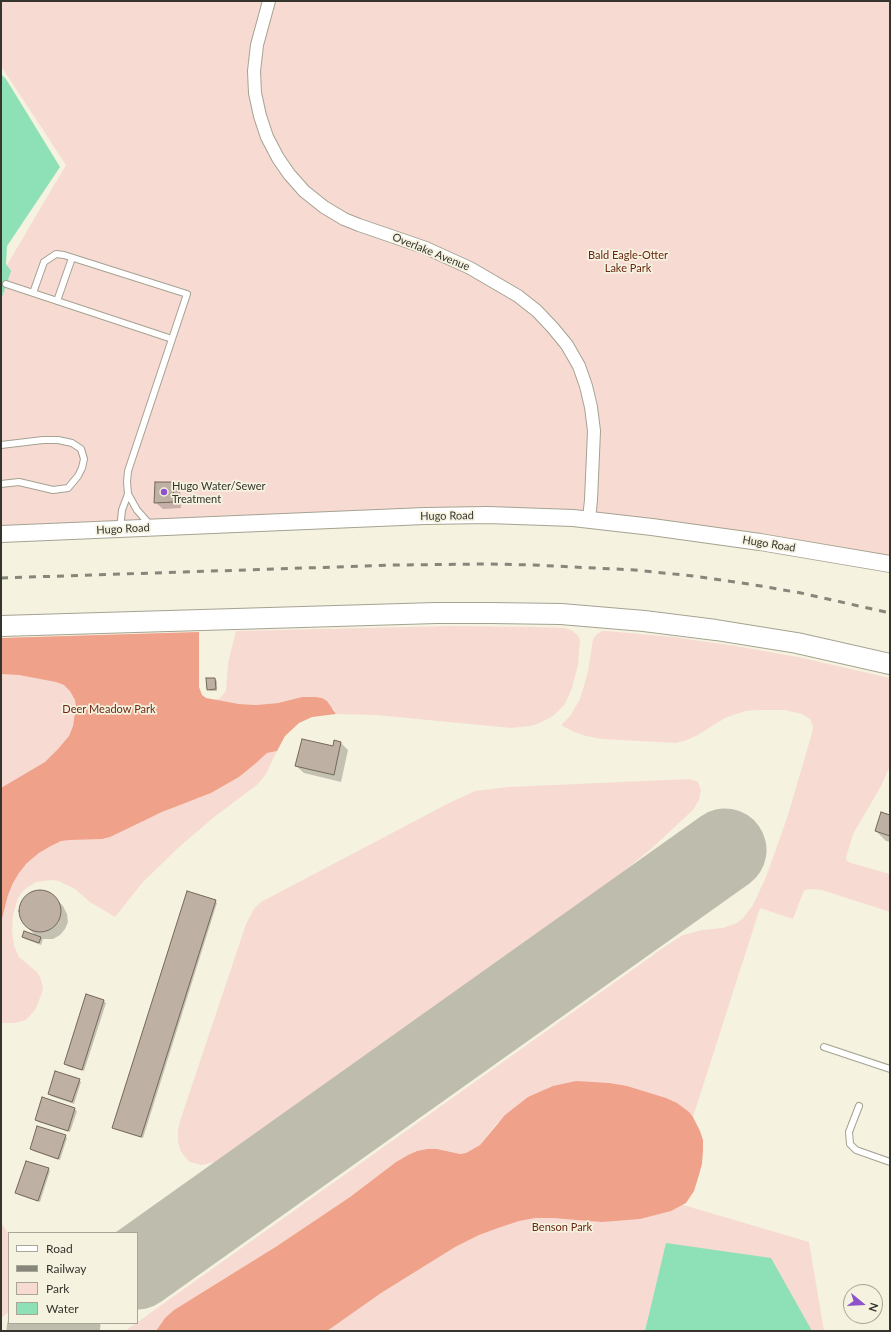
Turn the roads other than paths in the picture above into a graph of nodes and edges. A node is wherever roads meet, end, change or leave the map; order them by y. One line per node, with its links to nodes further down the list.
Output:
1 (269, 1): 10 (street, Overlake Avenue)
2 (72, 258): 4 (lane); 5 (lane); 6 (lane)
3 (6, 284): 4 (lane)
4 (33, 293): 5 (lane)
5 (57, 301): 6 (lane)
6 (172, 339): 9 (lane)
7 (1, 445): 8 (lane)
8 (1, 484)
9 (128, 494): 11 (lane); 12 (lane)
10 (589, 519): 11 (street, Hugo Road); 14 (street, Hugo Road)
11 (153, 528): 12 (street, Hugo Road)
12 (120, 529): 13 (street, Hugo Road)
13 (1, 534)
14 (890, 564)
15 (1, 626): 16 (main road)
16 (890, 664)
17 (824, 1047): 18 (lane)
18 (890, 1069)
19 (859, 1106): 20 (lane)
20 (890, 1162)

